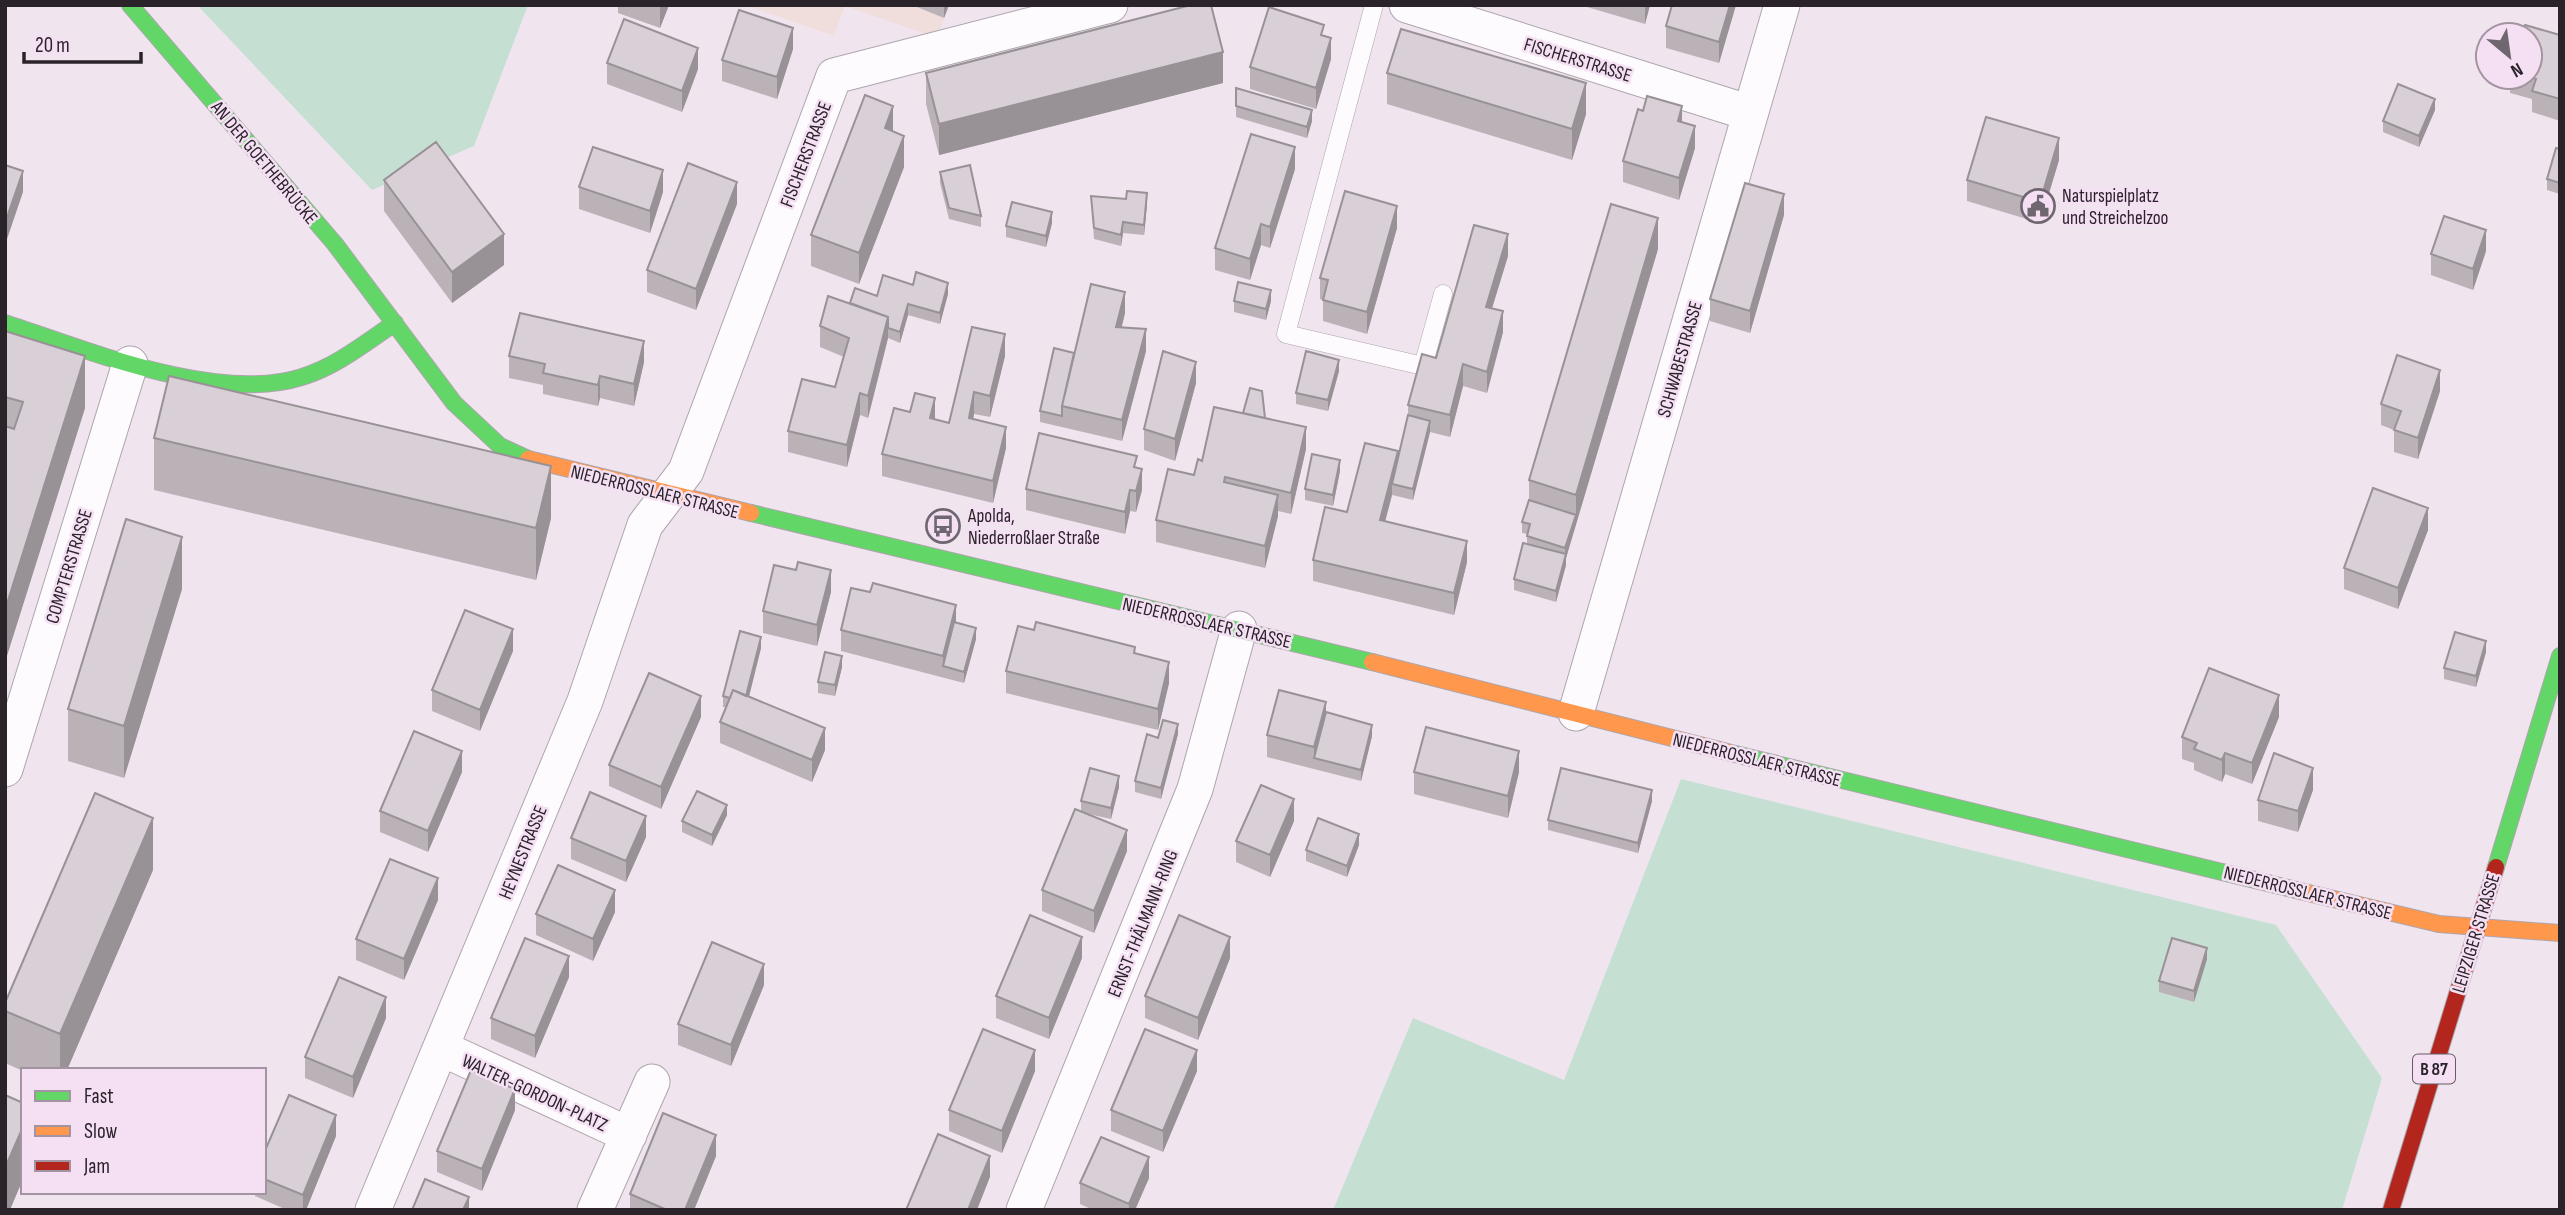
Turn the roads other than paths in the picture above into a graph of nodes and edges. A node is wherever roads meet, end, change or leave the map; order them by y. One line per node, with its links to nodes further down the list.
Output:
1 (130, 5): 9 (main road, AN DER GOETHEBRÜCKE)
2 (1110, 5): 11 (street, FISCHERSTRASSE)
3 (1374, 5): 7 (lane)
4 (1407, 5): 6 (street, FISCHERSTRASSE)
5 (1782, 5): 6 (street, SCHWABESTRASSE)
6 (1750, 113): 14 (street, SCHWABESTRASSE)
7 (1443, 294)
8 (5, 323): 10 (main road)
9 (395, 323): 10 (main road); 11 (main road, NIEDERROSSLAER STRASSE)
10 (130, 364): 15 (street, COMPTERSTRASSE)
11 (668, 495): 12 (main road, NIEDERROSSLAER STRASSE); 18 (street, HEYNESTRASSE)
12 (1239, 629): 14 (main road, NIEDERROSSLAER STRASSE); 23 (street, ERNST-THÄLMANN-RING)
13 (2560, 656): 16 (main road, LEIPZIGER STRASSE / B 87)
14 (1577, 713): 16 (main road, NIEDERROSSLAER STRASSE)
15 (5, 769)
16 (2477, 927): 17 (main road, NIEDERROSSLAER STRASSE); 24 (main road, LEIPZIGER STRASSE / B 87)
17 (2560, 933)
18 (441, 1048): 20 (street, WALTER-GORDON-PLATZ); 21 (street, HEYNESTRASSE)
19 (652, 1082): 20 (street, WALTER-GORDON-PLATZ)
20 (629, 1135): 22 (street, WALTER-GORDON-PLATZ)
21 (373, 1210)
22 (595, 1210)
23 (1024, 1210)
24 (2391, 1210)

